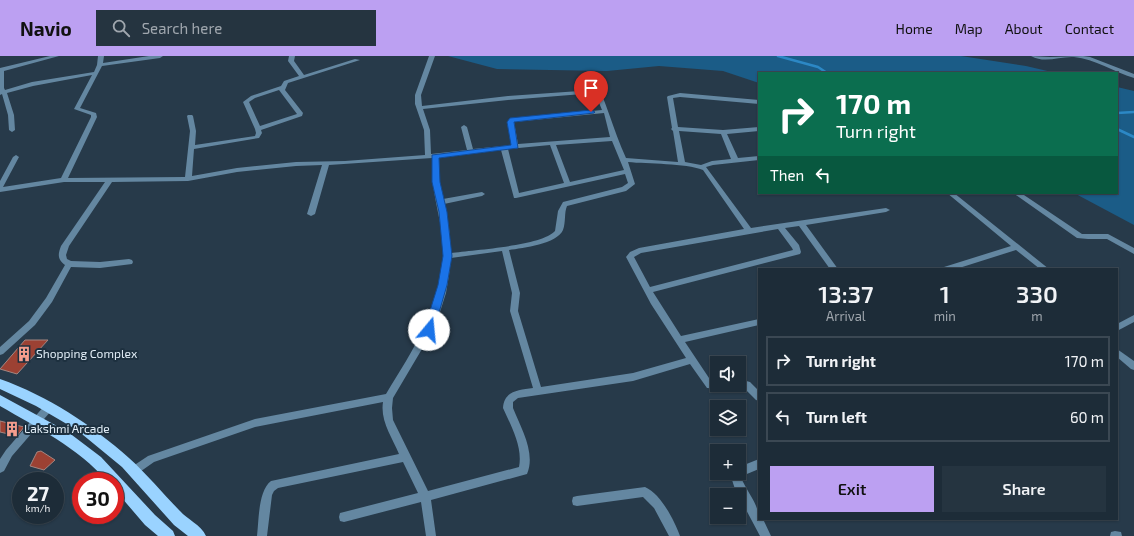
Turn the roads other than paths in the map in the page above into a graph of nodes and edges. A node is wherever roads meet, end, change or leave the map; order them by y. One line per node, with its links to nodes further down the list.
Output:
1 (56, 56): 11 (street)
2 (101, 56): 10 (street)
3 (160, 56): 10 (street)
4 (292, 56): 14 (street)
5 (432, 56): 20 (street)
6 (1034, 56): 7 (street)
7 (1071, 56)
8 (1076, 56): 15 (street)
9 (357, 60): 14 (street)
10 (100, 65): 12 (street)
11 (1, 70): 18 (street)
12 (96, 72): 18 (street); 46 (street)
13 (589, 72): 17 (street)
14 (302, 76): 16 (street)
15 (1134, 76)
16 (282, 88): 24 (street); 24 (street)
17 (597, 91): 20 (street); 21 (street)
18 (2, 93): 27 (street)
19 (758, 102): 25 (street)
20 (420, 108): 35 (street)
21 (606, 111): 29 (street); 31 (street)
22 (190, 116): 32 (street)
23 (464, 127): 34 (street)
24 (258, 129): 32 (street)
25 (674, 129): 28 (street); 41 (street)
26 (758, 129): 28 (street)
27 (12, 130)
28 (723, 132): 39 (street)
29 (614, 139): 30 (street); 38 (street)
30 (552, 143): 31 (street); 47 (street)
31 (515, 146): 33 (street)
32 (193, 147): 44 (street)
33 (504, 147): 34 (street); 47 (street)
34 (470, 151): 35 (street)
35 (431, 156): 40 (street); 52 (street)
36 (16, 157): 48 (street)
37 (758, 158): 39 (street)
38 (624, 160): 41 (street); 43 (street)
39 (735, 160): 42 (street)
40 (326, 164): 44 (street); 54 (street)
41 (682, 164): 42 (street)
42 (701, 167): 57 (street)
43 (628, 171): 47 (street); 59 (street)
44 (188, 178): 45 (street)
45 (110, 179): 46 (street); 63 (street)
46 (64, 180): 48 (street)
47 (568, 184)
48 (0, 189)
49 (482, 194): 52 (street)
50 (951, 194): 58 (street)
51 (1017, 194): 60 (street)
52 (440, 202): 61 (street)
53 (886, 210): 55 (street)
54 (311, 214)
55 (801, 223): 56 (street); 64 (street)
56 (779, 226): 57 (street); 67 (street)
57 (749, 231): 67 (street)
58 (1016, 246): 65 (street); 66 (street)
59 (505, 248): 61 (street); 79 (street)
60 (1134, 251)
61 (447, 256): 81 (street)
62 (129, 262): 63 (street)
63 (69, 264): 72 (street)
64 (833, 268)
65 (950, 268)
66 (1044, 268)
67 (648, 290): 71 (street)
68 (1134, 318): 70 (street)
69 (758, 322): 71 (street)
70 (1118, 327)
71 (679, 340): 74 (street)
72 (0, 352)
73 (1118, 353): 75 (street)
74 (692, 360): 77 (street); 79 (street)
75 (1134, 366)
76 (0, 384): 83 (main road)
77 (710, 385)
78 (746, 385): 80 (street)
79 (538, 391): 91 (street)
80 (758, 396)
81 (389, 397): 85 (street); 89 (street)
82 (0, 400): 84 (main road)
83 (48, 408): 84 (street); 89 (main road)
84 (36, 420): 87 (street); 94 (main road)
85 (405, 457): 91 (street); 96 (street)
86 (758, 464): 88 (street)
87 (0, 468)
88 (746, 470)
89 (134, 471): 95 (main road)
90 (737, 480): 99 (street)
91 (425, 496): 93 (street); 97 (street)
92 (577, 501): 98 (street)
93 (344, 517)
94 (168, 536)
95 (199, 536)
96 (262, 536)
97 (432, 536)
98 (675, 536)
99 (766, 536)

